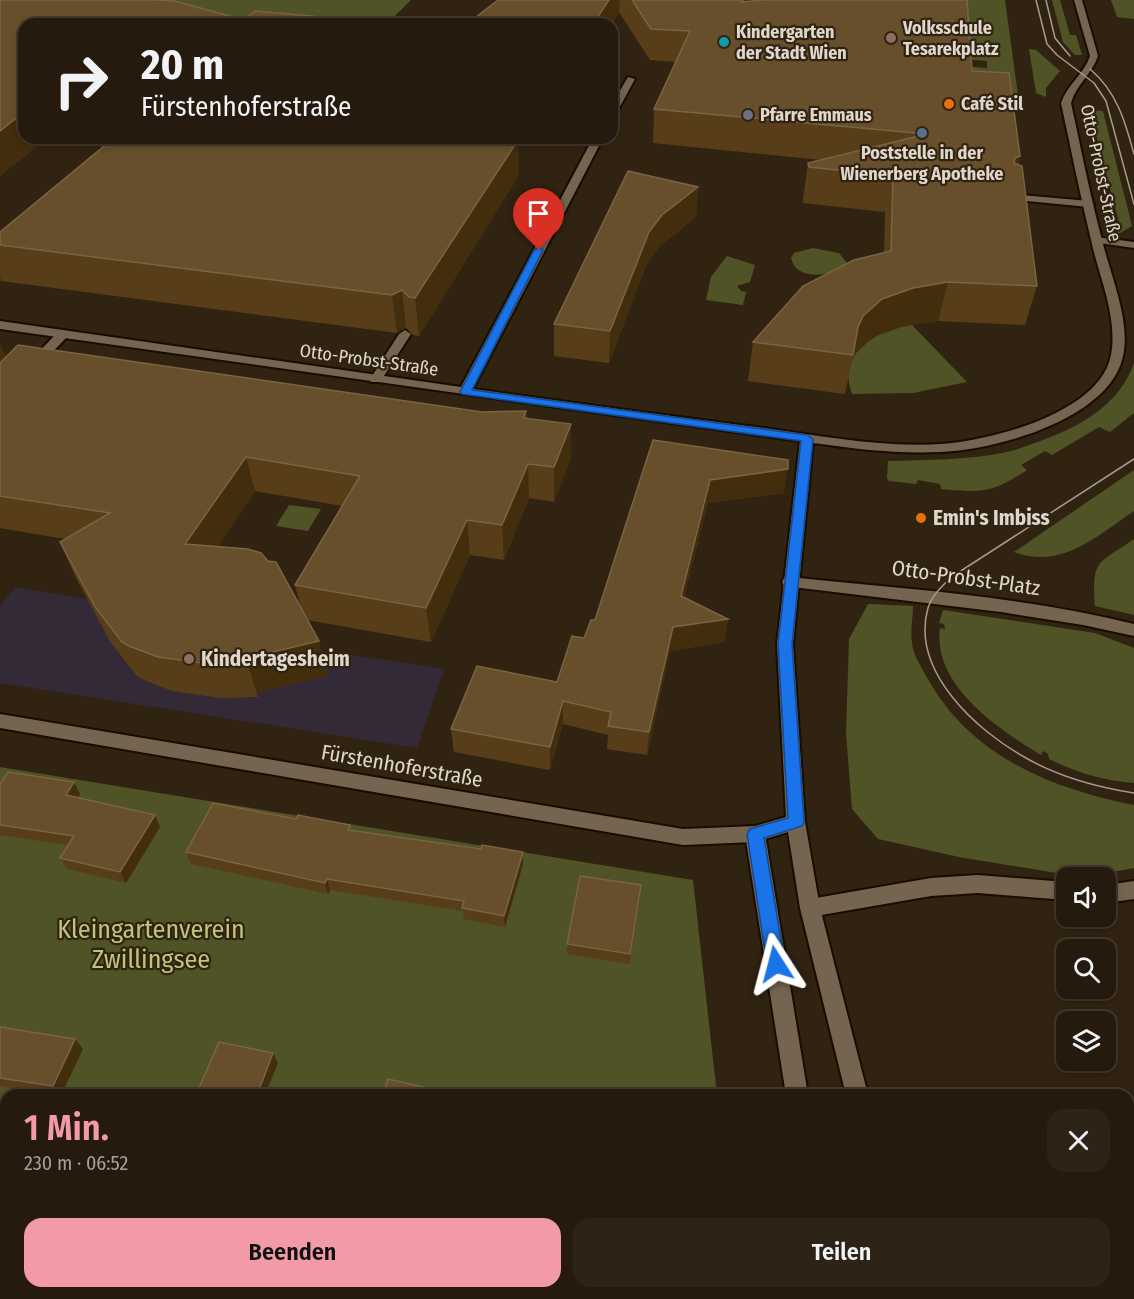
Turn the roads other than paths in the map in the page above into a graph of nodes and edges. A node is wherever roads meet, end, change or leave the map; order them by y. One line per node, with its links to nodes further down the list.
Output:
1 (1078, 0): 6 (street, Otto-Probst-Straße)
2 (631, 79): 3 (street)
3 (618, 102)
4 (595, 144): 14 (street)
5 (1010, 197): 6 (street)
6 (1089, 204): 7 (street, Otto-Probst-Straße)
7 (1096, 240): 8 (street); 15 (street, Otto-Probst-Straße)
8 (1134, 245)
9 (0, 325): 10 (street, Otto-Probst-Straße)
10 (63, 334): 12 (street); 13 (street, Otto-Probst-Straße)
11 (405, 334): 13 (street)
12 (21, 377)
13 (376, 379): 14 (street, Otto-Probst-Straße)
14 (465, 392): 15 (street, Otto-Probst-Straße)
15 (807, 439): 16 (street)
16 (790, 582): 17 (street, Otto-Probst-Platz); 19 (street)
17 (1134, 630)
18 (0, 721): 20 (street, Fürstenhoferstraße)
19 (796, 822): 20 (street, Fürstenhoferstraße); 24 (street)
20 (755, 834): 25 (street)
21 (1056, 890): 24 (street)
22 (1134, 890): 23 (street)
23 (1116, 893)
24 (810, 908): 26 (street)
25 (796, 1089)
26 (855, 1089)

